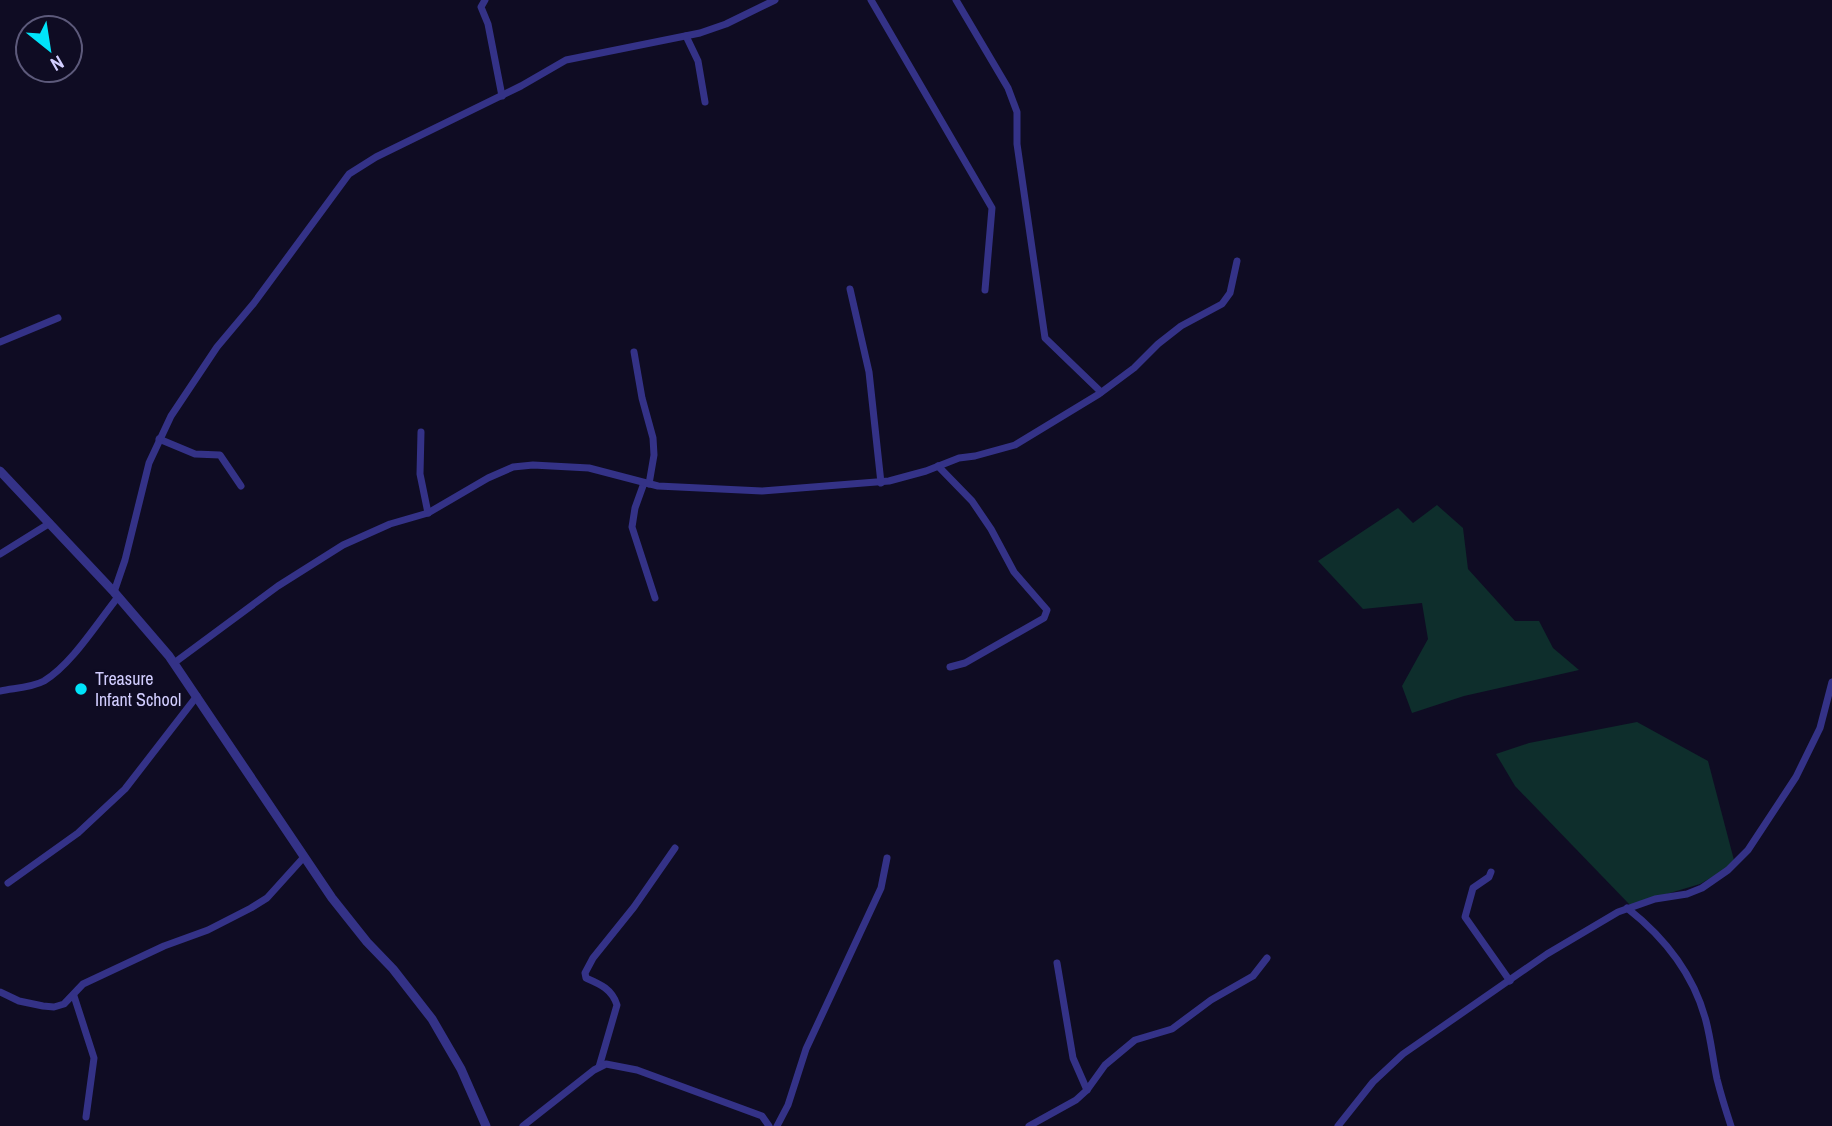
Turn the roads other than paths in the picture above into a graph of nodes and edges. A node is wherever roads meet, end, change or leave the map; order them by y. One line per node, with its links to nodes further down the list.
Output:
1 (485, 0): 6 (street)
2 (775, 0): 5 (street)
3 (871, 0): 10 (street)
4 (956, 0): 14 (street)
5 (686, 36): 6 (street); 7 (street)
6 (502, 96): 16 (street)
7 (705, 102)
8 (1237, 261): 14 (street)
9 (850, 289): 19 (street)
10 (985, 290)
11 (58, 318): 12 (street)
12 (0, 342)
13 (634, 352): 20 (street)
14 (1101, 392): 17 (street)
15 (422, 432): 22 (street)
16 (159, 439): 21 (street); 25 (street)
17 (938, 466): 19 (street); 28 (street)
18 (0, 471): 23 (street)
19 (881, 483): 20 (street)
20 (646, 484): 22 (street); 26 (street)
21 (241, 486)
22 (428, 513): 27 (street)
23 (51, 523): 24 (street); 25 (street)
24 (0, 554)
25 (116, 595): 27 (street); 30 (street)
26 (655, 598)
27 (174, 663): 31 (street)
28 (950, 667)
29 (1832, 681): 37 (street)
30 (0, 691)
31 (197, 696): 33 (street); 36 (street)
32 (675, 849): 43 (street)
33 (304, 857): 42 (street); 47 (street)
34 (887, 858): 50 (street)
35 (1491, 872): 40 (street)
36 (8, 883)
37 (1627, 908): 40 (street); 52 (street)
38 (1267, 958): 44 (street)
39 (1057, 963): 44 (street)
40 (1510, 981): 51 (street)
41 (0, 992): 42 (street)
42 (74, 996): 45 (street)
43 (598, 1067): 48 (street); 49 (street)
44 (1087, 1090): 46 (street)
45 (86, 1117)
46 (1035, 1125)
47 (486, 1126)
48 (523, 1126)
49 (769, 1126)
50 (778, 1126)
51 (1338, 1126)
52 (1731, 1126)

